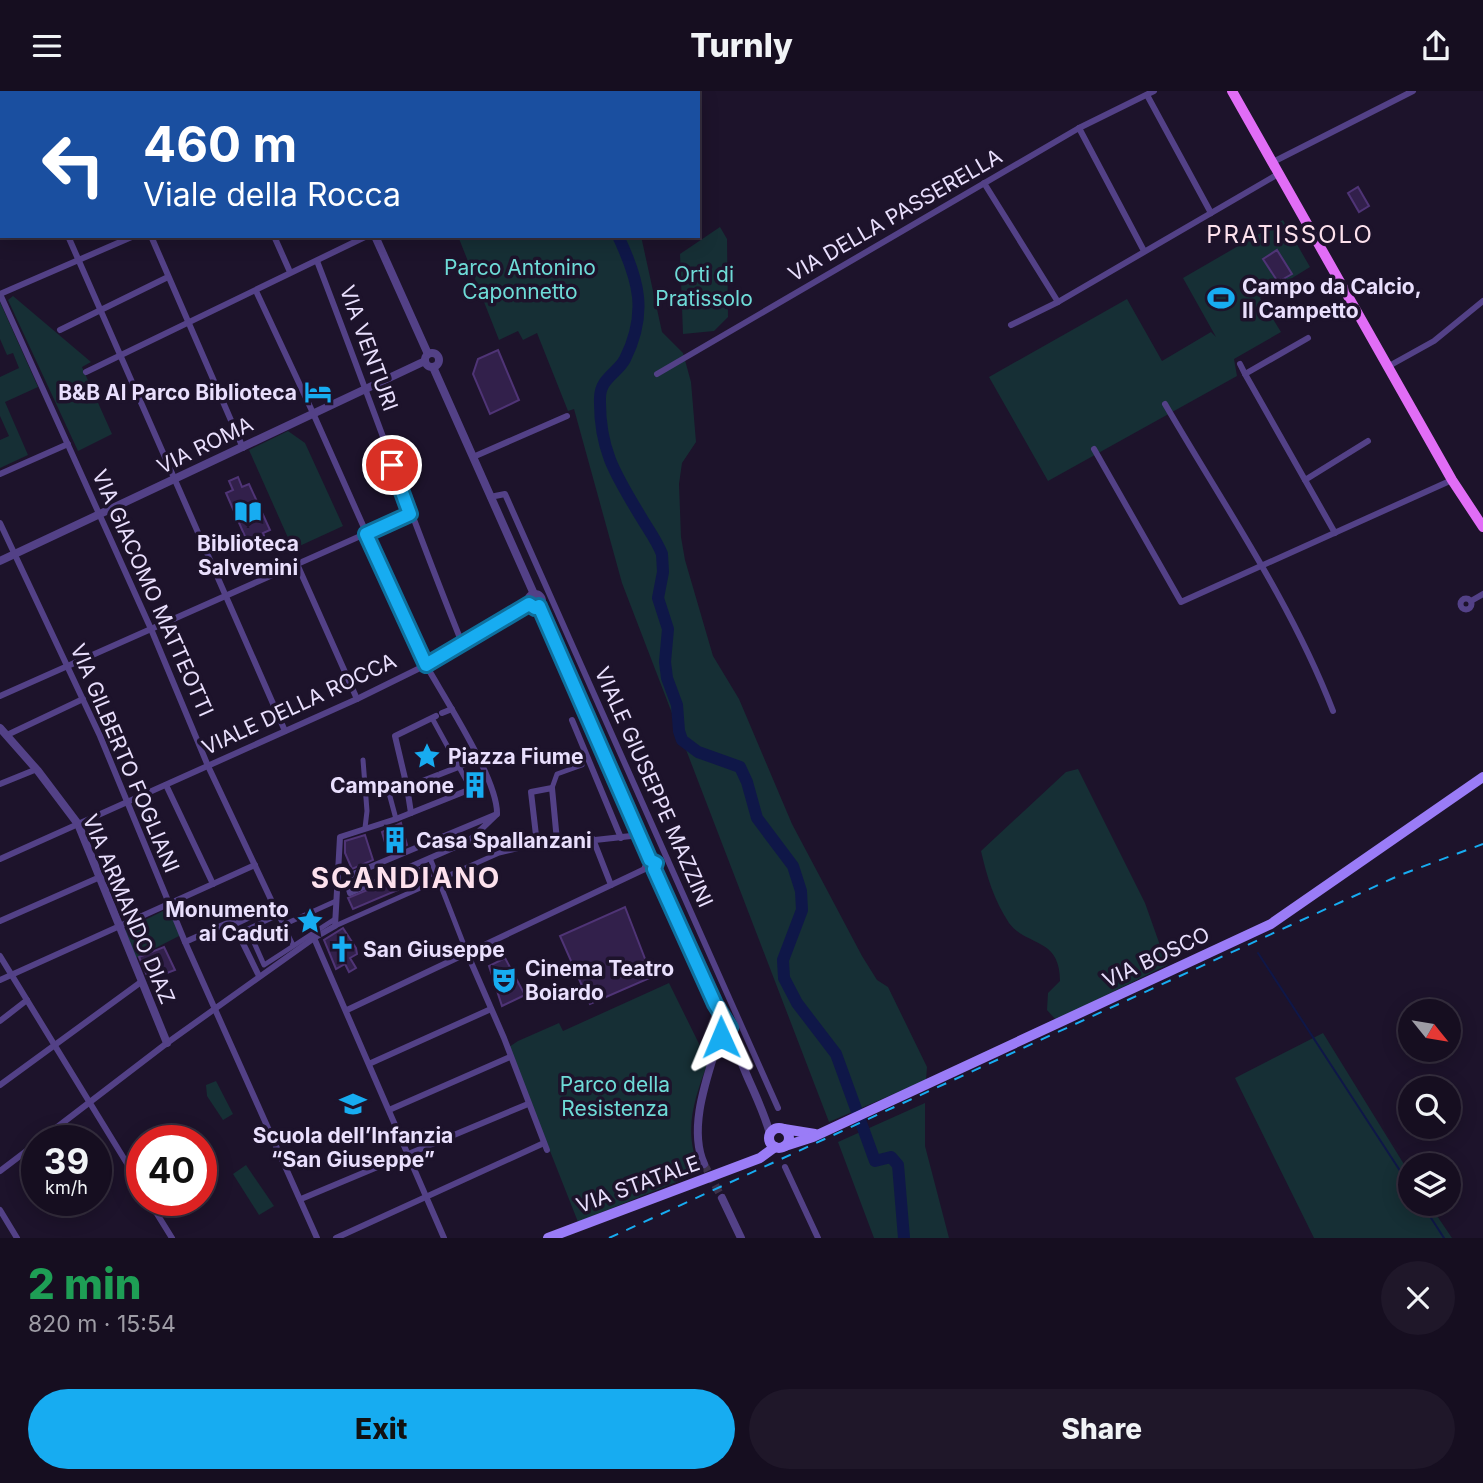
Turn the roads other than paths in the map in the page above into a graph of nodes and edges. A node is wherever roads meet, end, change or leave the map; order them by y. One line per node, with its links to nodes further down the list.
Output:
1 (1231, 91): 5 (main road)
2 (1413, 91): 5 (street)
3 (1150, 93): 4 (street, VIA DELLA PASSERELLA); 8 (street)
4 (1079, 128): 7 (street, VIA DELLA PASSERELLA); 15 (street)
5 (1273, 162): 6 (main road)
6 (1280, 173): 8 (street); 32 (main road)
7 (984, 183): 23 (street); 34 (street, VIA DELLA PASSERELLA)
8 (1211, 213): 15 (street)
9 (69, 238): 16 (street)
10 (129, 238): 16 (street)
11 (152, 238): 19 (street)
12 (275, 238): 18 (street)
13 (363, 238): 17 (street)
14 (376, 238): 30 (street)
15 (1144, 251): 23 (street)
16 (79, 260): 21 (street); 24 (street)
17 (317, 261): 18 (street); 36 (street, VIA VENTURI)
18 (290, 272): 20 (street)
19 (168, 277): 24 (street); 25 (street)
20 (256, 291): 25 (street); 38 (street)
21 (0, 294): 41 (street, VIA GIACOMO MATTEOTTI)
22 (1483, 301): 32 (street)
23 (1058, 302): 26 (street)
24 (101, 310): 27 (street); 29 (street)
25 (187, 323): 29 (street); 42 (street)
26 (1011, 325)
27 (60, 330)
28 (1308, 338): 35 (street)
29 (120, 356): 33 (street); 46 (street)
30 (429, 361): 36 (street, VIA ROMA); 44 (street)
31 (1240, 364): 35 (street)
32 (1389, 366): 48 (main road)
33 (86, 372)
34 (657, 374)
35 (1245, 374): 47 (street)
36 (366, 388): 38 (street, VIA ROMA); 51 (street, VIA VENTURI)
37 (1165, 404): 59 (street)
38 (313, 412): 42 (street, VIA ROMA); 55 (street)
39 (567, 416): 44 (street)
40 (1368, 441): 47 (street)
41 (68, 444): 45 (street); 50 (street, VIA GIACOMO MATTEOTTI)
42 (243, 448): 46 (street, VIA ROMA)
43 (1094, 449): 59 (street)
44 (473, 457): 49 (street)
45 (0, 474)
46 (174, 479): 50 (street, VIA ROMA); 62 (street)
47 (1305, 480): 54 (street)
48 (1452, 480): 53 (main road); 54 (street)
49 (490, 497): 60 (street); 147 (street, VIALE GIUSEPPE MAZZINI)
50 (100, 514): 56 (street, VIA ROMA); 66 (street, VIA GIACOMO MATTEOTTI)
51 (410, 514): 55 (street); 67 (street, VIA VENTURI)
52 (0, 523): 56 (street, VIA GILBERTO FOGLIANI)
53 (1483, 527)
54 (1335, 533): 59 (street)
55 (366, 534): 58 (street); 68 (street)
56 (13, 554): 57 (street, VIA ROMA); 69 (street, VIA GILBERTO FOGLIANI)
57 (0, 561)
58 (297, 564): 62 (street); 72 (street)
59 (1261, 566): 74 (street)
60 (534, 594): 64 (street); 65 (street)
61 (1483, 594): 63 (street)
62 (226, 596): 66 (street); 78 (street)
63 (1471, 601)
64 (529, 604): 65 (street); 67 (street, VIALE DELLA ROCCA)
65 (539, 606): 102 (street, VIALE GIUSEPPE MAZZINI)
66 (151, 629): 69 (street); 84 (street, VIA GIACOMO MATTEOTTI)
67 (462, 643): 68 (street, VIALE DELLA ROCCA)
68 (426, 665): 72 (street, VIALE DELLA ROCCA); 73 (street)
69 (68, 666): 70 (street); 71 (street, VIA GILBERTO FOGLIANI)
70 (0, 696)
71 (83, 699): 79 (street); 96 (street, VIA GILBERTO FOGLIANI)
72 (356, 699): 78 (street, VIALE DELLA ROCCA)
73 (452, 709): 75 (street); 80 (street)
74 (1333, 711)
75 (437, 716): 85 (street); 92 (street)
76 (572, 720): 83 (street)
77 (0, 728): 79 (street, VIA ARMANDO DIAZ)
78 (285, 731): 84 (street, VIALE DELLA ROCCA)
79 (8, 735): 86 (street, VIA ARMANDO DIAZ)
80 (478, 758): 82 (street); 88 (street)
81 (363, 759): 101 (street)
82 (469, 762)
83 (586, 764): 93 (street); 103 (street)
84 (208, 766): 90 (street, VIALE DELLA ROCCA); 110 (street, VIA GIACOMO MATTEOTTI)
85 (461, 766): 92 (street); 94 (street)
86 (37, 769): 89 (street); 100 (street, VIA ARMANDO DIAZ)
87 (1483, 776): 152 (main road, VIA BOSCO)
88 (489, 781): 91 (street); 98 (street)
89 (0, 784)
90 (166, 785): 96 (street, VIALE DELLA ROCCA); 114 (street)
91 (479, 786)
92 (407, 787): 97 (street)
93 (552, 788): 105 (street); 107 (street)
94 (471, 789): 97 (street)
95 (389, 793): 99 (street)
96 (128, 801): 100 (street, VIALE DELLA ROCCA); 117 (street, VIA GILBERTO FOGLIANI)
97 (411, 813): 99 (street)
98 (497, 814): 106 (street); 108 (street)
99 (396, 819): 101 (street)
100 (78, 824): 109 (street, VIALE DELLA ROCCA); 112 (street, VIA ARMANDO DIAZ)
101 (365, 828): 116 (street)
102 (640, 835): 103 (street); 111 (street, VIALE GIUSEPPE MAZZINI)
103 (621, 838): 104 (street)
104 (593, 839): 105 (street); 115 (street)
105 (557, 841): 107 (street)
106 (424, 844): 108 (street); 108 (street)
107 (537, 844): 113 (street)
108 (430, 858): 113 (street)
109 (0, 859)
110 (255, 865): 114 (street); 118 (street, VIA GIACOMO MATTEOTTI)
111 (650, 866): 115 (street); 139 (street, VIALE GIUSEPPE MAZZINI)
112 (100, 877): 120 (street); 124 (street, VIA ARMANDO DIAZ)
113 (438, 879): 121 (street); 128 (street)
114 (213, 884): 117 (street)
115 (611, 885): 128 (street)
116 (336, 901): 121 (street); 123 (street)
117 (169, 904): 124 (street); 126 (street, VIA GILBERTO FOGLIANI)
118 (274, 906): 119 (street); 122 (street)
119 (278, 915): 123 (street); 127 (street)
120 (0, 921)
121 (335, 922): 125 (street); 127 (street)
122 (233, 923): 126 (street); 131 (street)
123 (283, 925): 127 (street)
124 (120, 927): 130 (street); 133 (street, VIA ARMANDO DIAZ)
125 (314, 937): 131 (street); 137 (street)
126 (185, 942): 135 (street, VIA GILBERTO FOGLIANI)
127 (293, 945)
128 (467, 953): 136 (street); 137 (street)
129 (0, 956): 130 (street)
130 (12, 974): 132 (street); 134 (street)
131 (259, 976): 135 (street)
132 (0, 980)
133 (141, 982): 140 (street, VIA ARMANDO DIAZ); 141 (street)
134 (27, 1000): 138 (street); 141 (street)
135 (216, 1008): 140 (street); 164 (street, VIA GILBERTO FOGLIANI)
136 (491, 1009): 142 (street); 143 (street)
137 (347, 1010): 143 (street)
138 (0, 1021)
139 (726, 1035): 149 (street, VIALE GIUSEPPE MAZZINI); 158 (street)
140 (167, 1042): 145 (street)
141 (54, 1044): 144 (street); 145 (street)
142 (510, 1057): 146 (street); 148 (street)
143 (370, 1063): 148 (street)
144 (0, 1085)
145 (90, 1102): 150 (street); 157 (street)
146 (528, 1104): 156 (street); 162 (street)
147 (778, 1108)
148 (389, 1110): 156 (street)
149 (765, 1113): 151 (street, VIALE GIUSEPPE MAZZINI); 153 (street, VIALE GIUSEPPE MAZZINI)
150 (60, 1125)
151 (782, 1129): 152 (main road); 153 (main road, VIA STATALE); 154 (main road)
152 (821, 1133): 154 (main road, VIA STATALE)
153 (770, 1136): 154 (main road); 159 (main road, VIA STATALE)
154 (780, 1147): 159 (main road, VIA STATALE)
155 (21, 1155): 161 (street)
156 (410, 1155): 162 (street); 164 (street)
157 (126, 1162)
158 (704, 1164)
159 (742, 1165): 172 (main road, VIA STATALE)
160 (785, 1167): 174 (street)
161 (0, 1171)
162 (428, 1197): 170 (street); 171 (street)
163 (722, 1198): 173 (street)
164 (301, 1199): 169 (street, VIA GILBERTO FOGLIANI)
165 (0, 1210): 167 (street)
166 (158, 1216): 168 (street)
167 (17, 1238)
168 (172, 1238)
169 (317, 1238)
170 (336, 1238)
171 (444, 1238)
172 (548, 1238)
173 (741, 1238)
174 (818, 1238)

